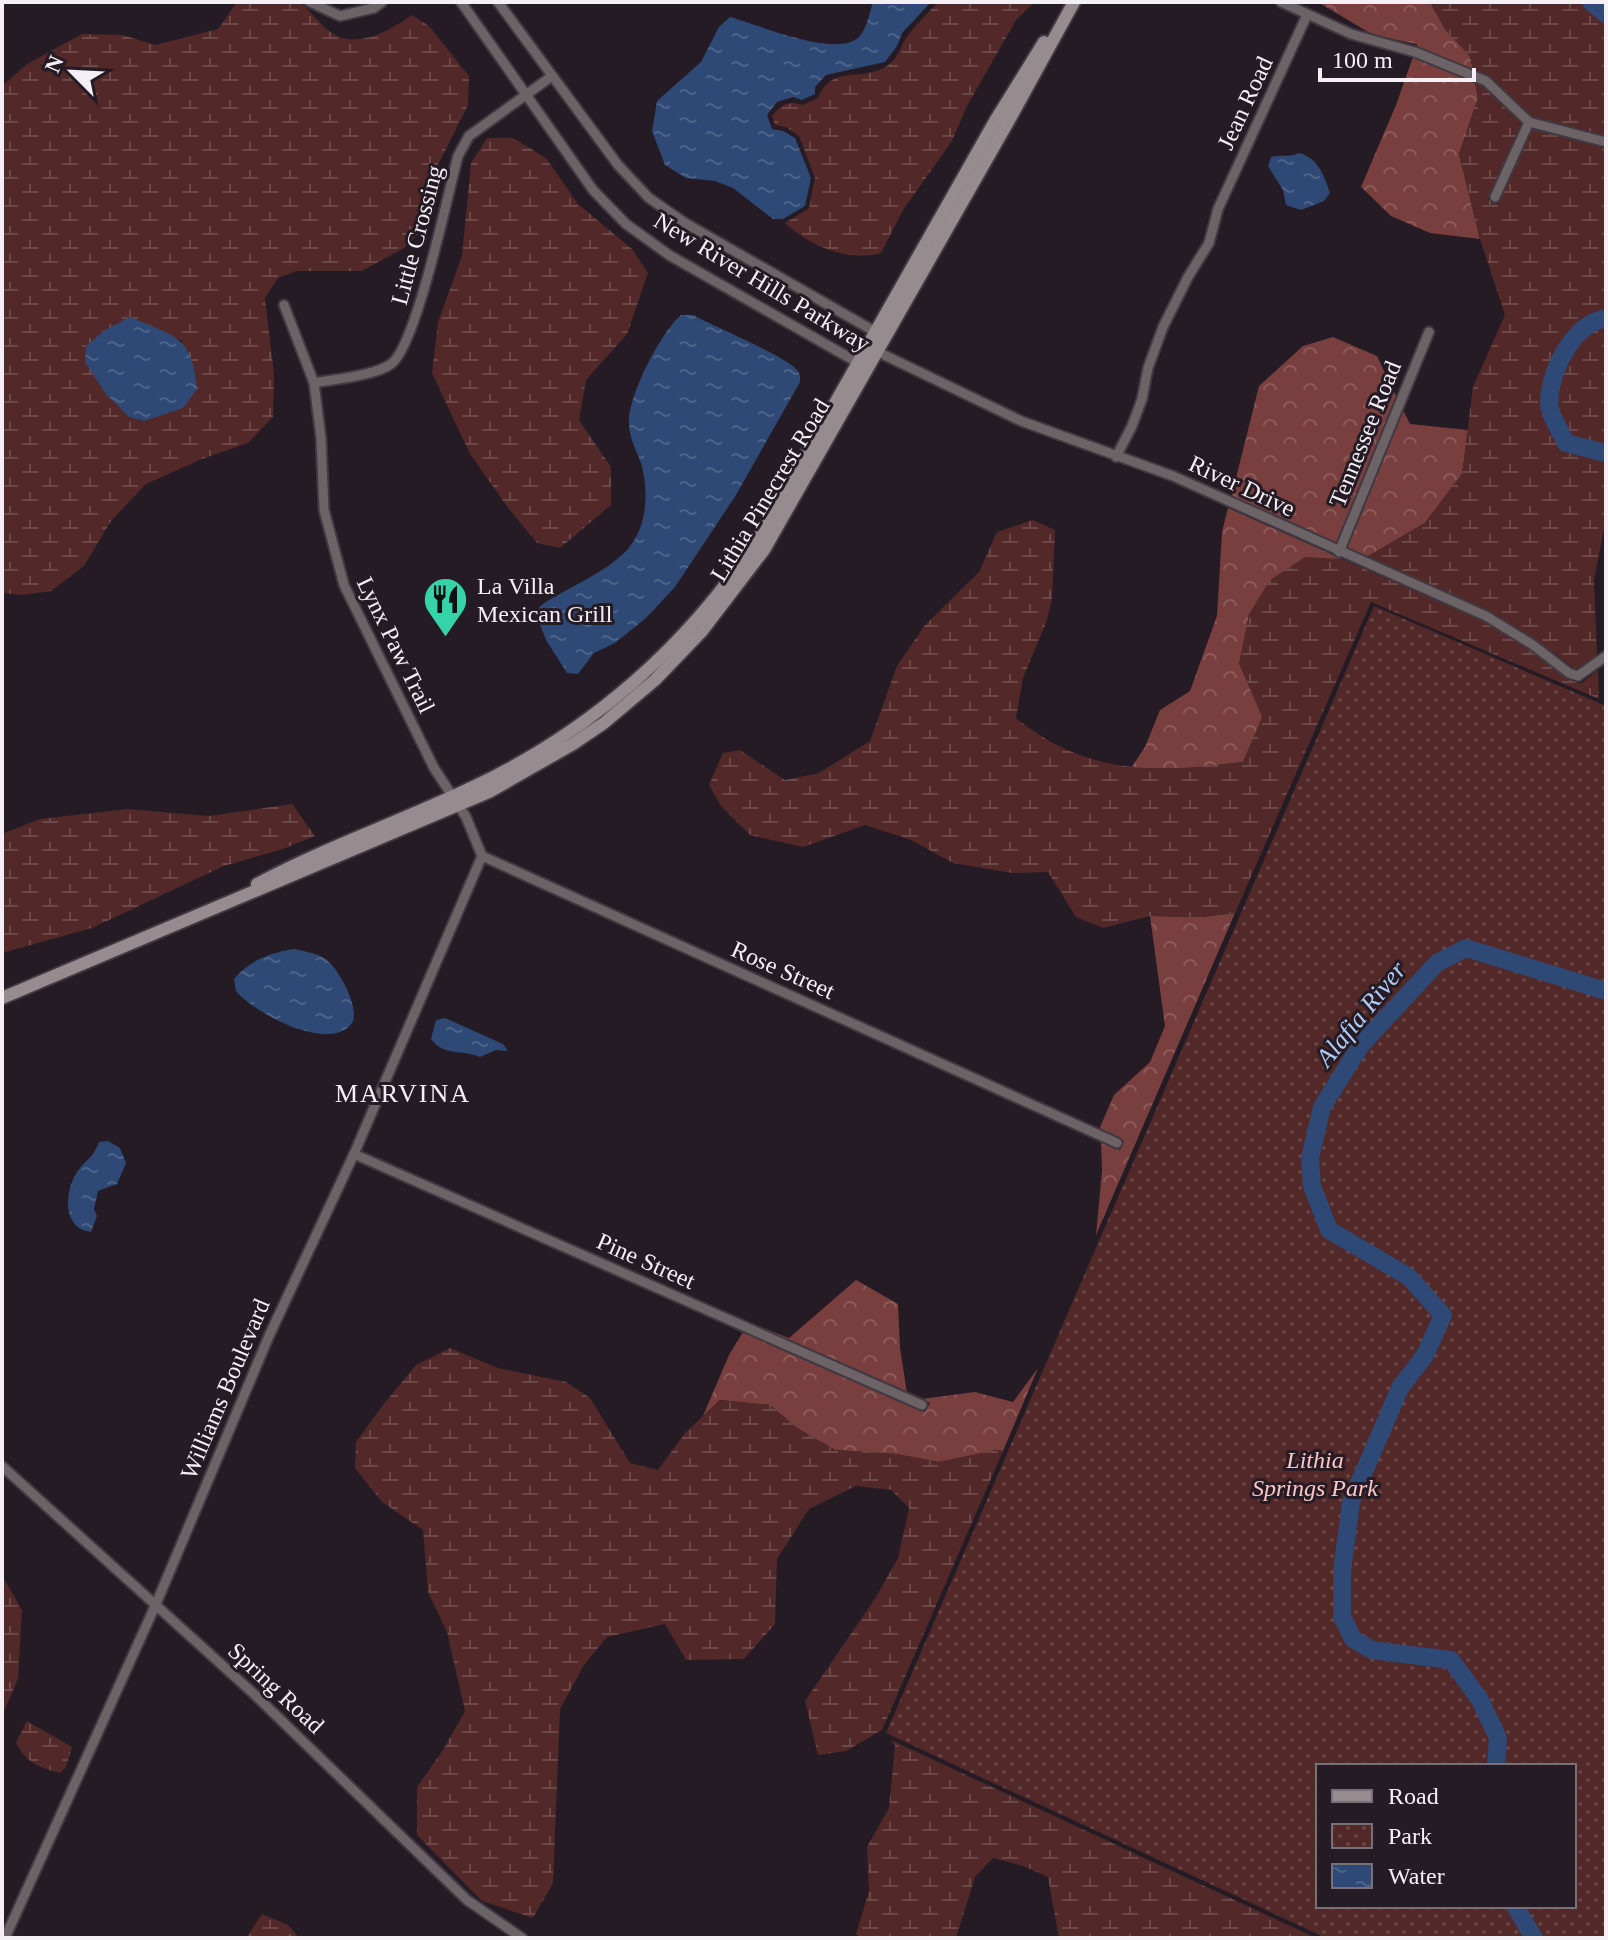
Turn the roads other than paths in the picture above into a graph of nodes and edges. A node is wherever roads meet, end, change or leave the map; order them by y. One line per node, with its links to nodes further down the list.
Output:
1 (310, 2): 2 (street)
2 (382, 2)
3 (461, 2): 9 (street, New River Hills Parkway)
4 (498, 2): 8 (street, New River Hills Parkway)
5 (1073, 2): 15 (main road, Lithia Pinecrest Road)
6 (1281, 2): 7 (street)
7 (1307, 15): 10 (street); 19 (street, Jean Road)
8 (552, 76): 9 (street, Little Crossing); 15 (street, New River Hills Parkway)
9 (525, 93): 17 (street, New River Hills Parkway); 18 (street, Little Crossing)
10 (1529, 122): 11 (street); 12 (street)
11 (1606, 142)
12 (1495, 197)
13 (284, 305): 18 (street, Lynx Paw Trail)
14 (1429, 332): 20 (street, Tennessee Road)
15 (881, 335): 16 (main road, Lithia Pinecrest Road); 17 (main road, Lithia Pinecrest Road)
16 (878, 352): 17 (main road, Lithia Pinecrest Road); 19 (street, River Drive)
17 (864, 366): 22 (main road, Lithia Pinecrest Road)
18 (314, 383): 22 (street, Lynx Paw Trail)
19 (1116, 457): 20 (street, River Drive)
20 (1339, 552): 21 (street, River Drive)
21 (1606, 656)
22 (457, 801): 23 (street); 24 (main road, Lithia Pinecrest Road)
23 (482, 856): 25 (street, Rose Street); 26 (street, Williams Boulevard)
24 (2, 998)
25 (1117, 1143)
26 (354, 1154): 27 (street, Pine Street); 29 (street, Williams Boulevard)
27 (922, 1405)
28 (2, 1466): 29 (street, Spring Road)
29 (156, 1604): 30 (street, Williams Boulevard); 31 (street, Spring Road)
30 (5, 1938)
31 (522, 1938)

